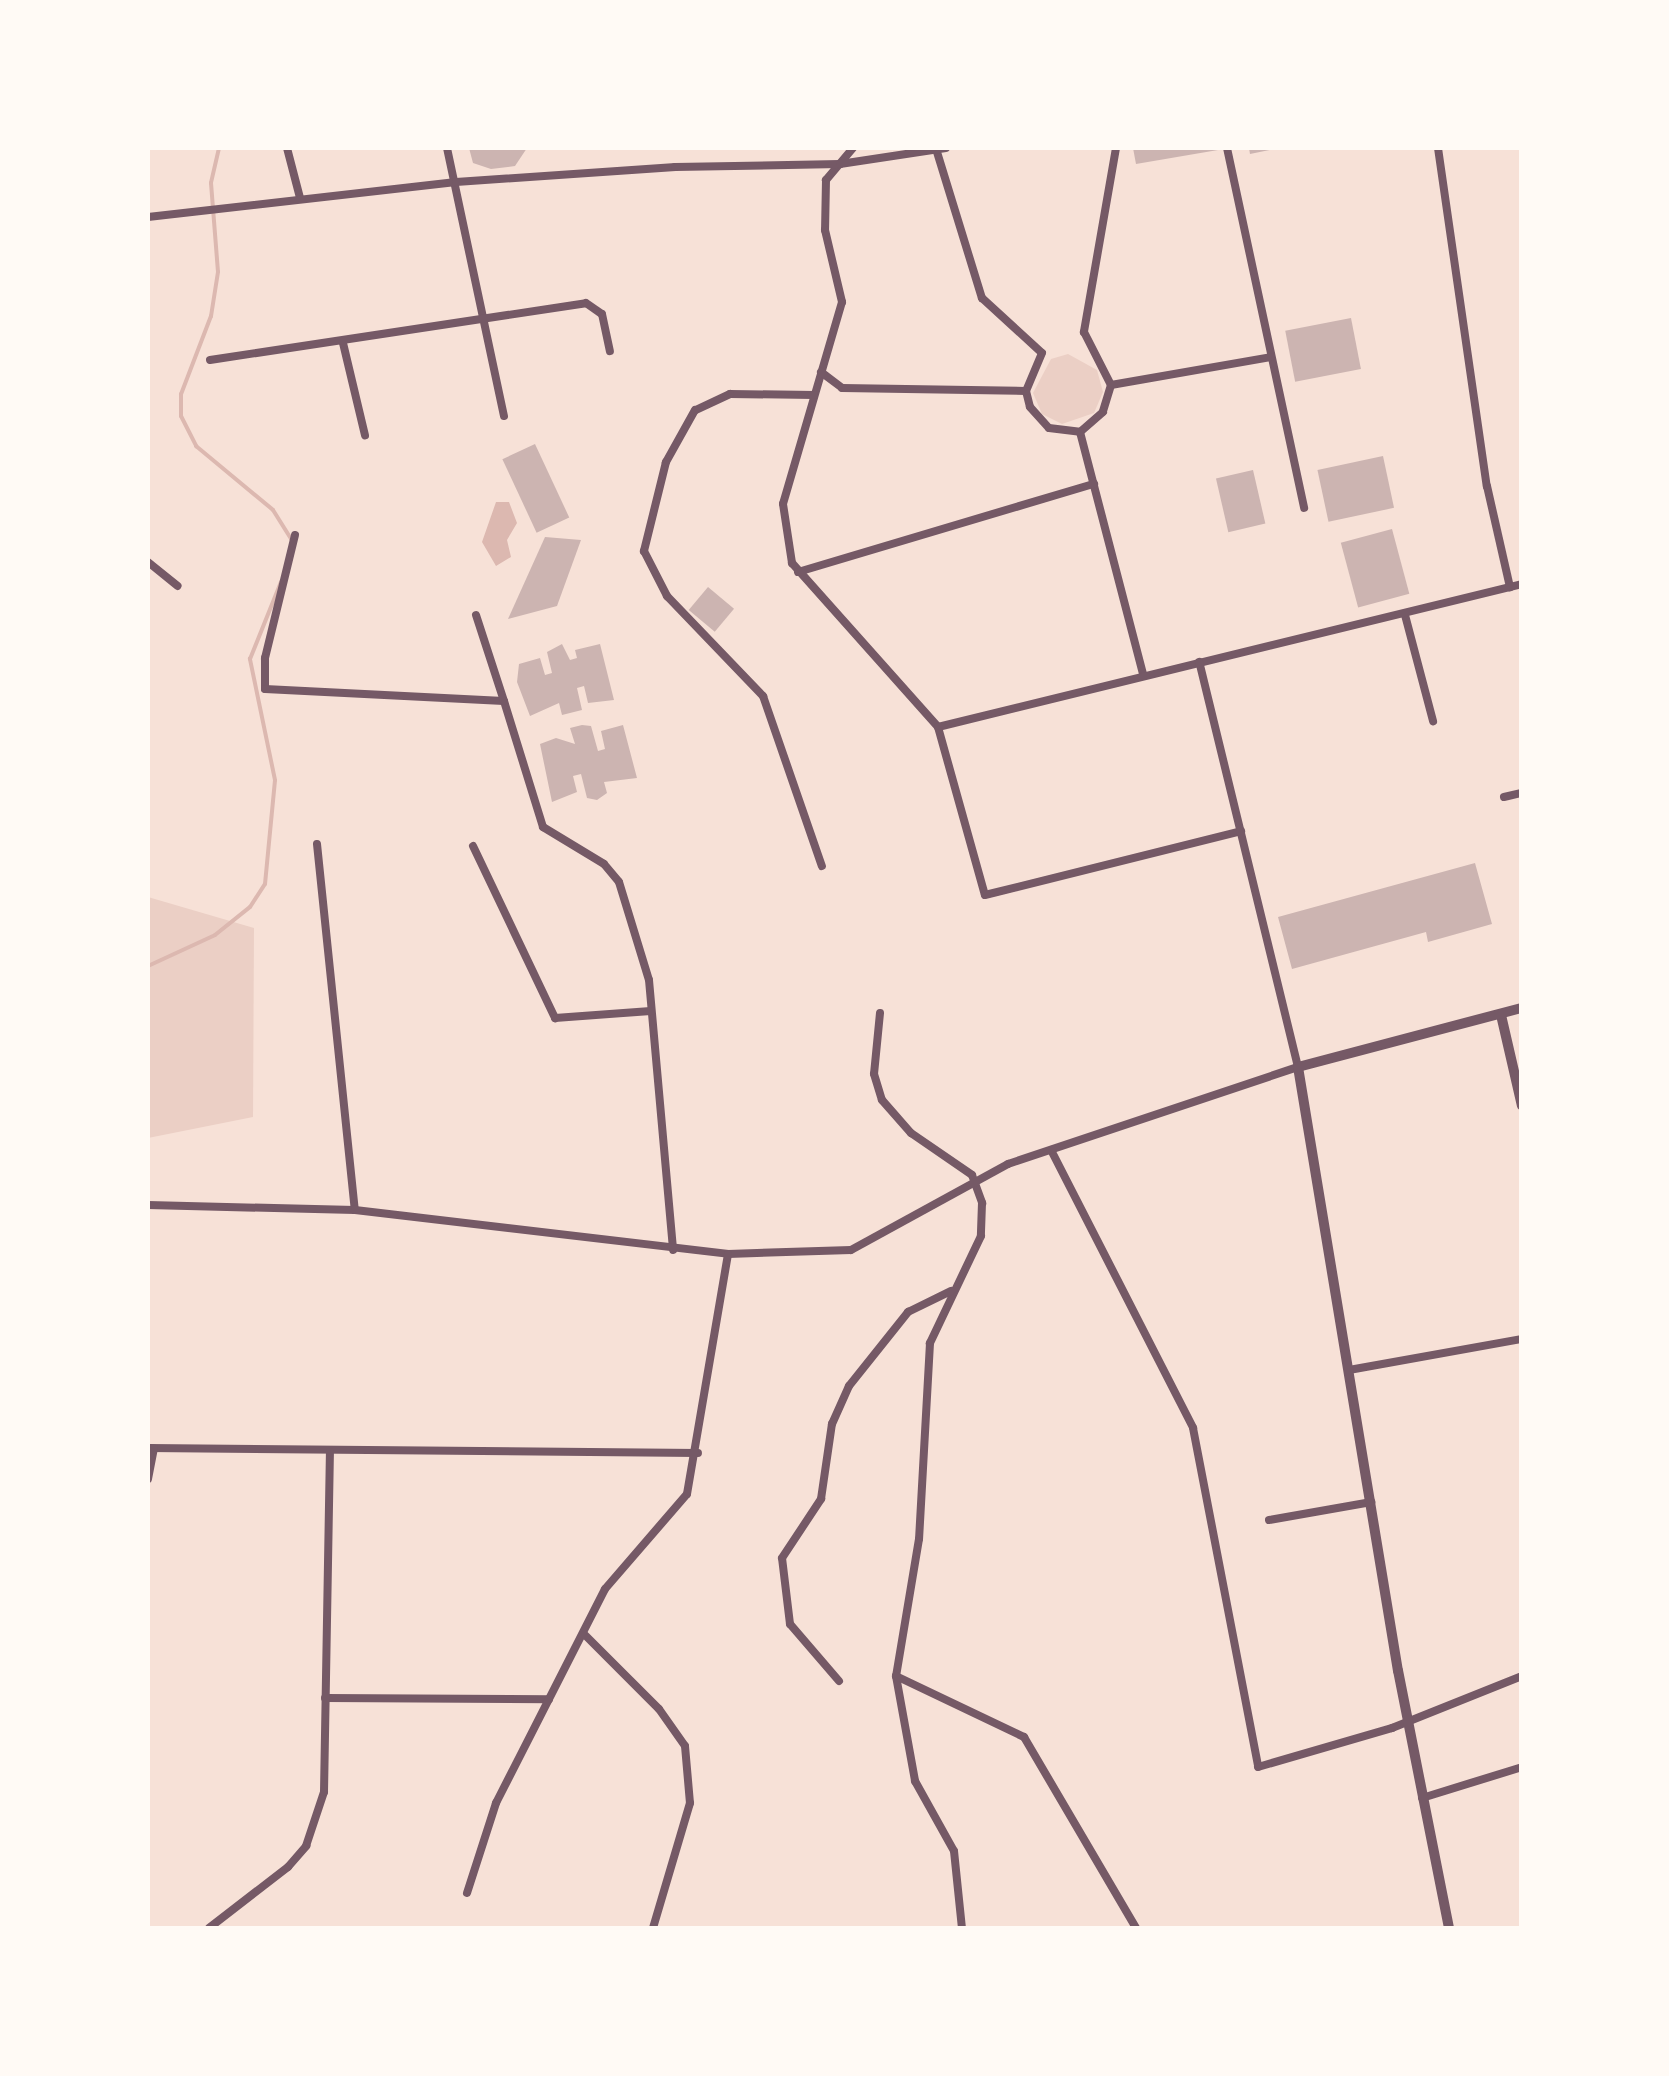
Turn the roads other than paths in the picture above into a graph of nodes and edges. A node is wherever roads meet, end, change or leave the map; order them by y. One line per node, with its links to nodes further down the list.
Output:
1 (287, 148): 10 (street)
2 (447, 148): 9 (street)
3 (853, 148): 8 (street)
4 (1116, 148): 18 (street)
5 (1227, 148): 15 (street)
6 (1438, 148): 31 (street)
7 (941, 150): 8 (street); 19 (street)
8 (840, 164): 9 (street); 17 (street)
9 (456, 182): 10 (street); 12 (street)
10 (300, 198): 11 (street)
11 (148, 217)
12 (484, 316): 13 (street); 14 (street); 21 (street)
13 (343, 343): 16 (street); 23 (street)
14 (610, 351)
15 (1271, 357): 18 (street); 25 (street)
16 (210, 360)
17 (821, 372): 19 (street); 20 (street)
18 (1111, 385): 22 (street)
19 (1026, 391): 22 (street)
20 (814, 395): 28 (street); 44 (street)
21 (504, 416)
22 (1080, 432): 24 (street)
23 (364, 435)
24 (1094, 484): 28 (street); 35 (street)
25 (1304, 508)
26 (295, 535): 36 (street)
27 (148, 562): 30 (street)
28 (798, 572): 38 (street)
29 (1522, 584): 31 (street)
30 (178, 586)
31 (1510, 587): 32 (street)
32 (1405, 615): 34 (street); 37 (street)
33 (476, 616): 36 (street)
34 (1199, 662): 35 (street); 41 (street)
35 (1143, 673): 38 (street)
36 (504, 701): 46 (street)
37 (1432, 721)
38 (938, 727): 41 (street)
39 (1522, 792): 40 (street)
40 (1504, 798)
41 (1241, 831): 49 (street)
42 (317, 844): 54 (street)
43 (473, 846): 46 (street)
44 (822, 866)
45 (1522, 1008): 48 (street)
46 (651, 1011): 55 (street)
47 (880, 1013): 52 (street)
48 (1500, 1014): 49 (street); 50 (street)
49 (1298, 1067): 51 (street); 59 (street)
50 (1522, 1106)
51 (1051, 1150): 52 (street); 72 (street)
52 (975, 1180): 56 (street); 57 (street)
53 (148, 1205): 54 (street)
54 (356, 1210): 55 (street)
55 (672, 1250): 56 (street)
56 (728, 1254): 62 (street)
57 (952, 1291): 67 (street); 69 (street)
58 (1522, 1340): 59 (street)
59 (1349, 1370): 64 (street)
60 (151, 1449): 61 (street); 63 (street)
61 (330, 1452): 62 (street); 70 (street)
62 (698, 1453): 66 (street)
63 (148, 1479)
64 (1372, 1502): 65 (street); 72 (street)
65 (1270, 1520)
66 (586, 1636): 71 (street); 77 (street)
67 (896, 1676): 78 (street); 79 (street)
68 (1522, 1676): 72 (street)
69 (839, 1681)
70 (325, 1698): 71 (street); 76 (street)
71 (549, 1699): 75 (street)
72 (1408, 1721): 74 (street)
73 (1522, 1767): 74 (street)
74 (1422, 1798): 80 (street)
75 (467, 1893)
76 (209, 1928)
77 (653, 1928)
78 (962, 1928)
79 (1136, 1928)
80 (1449, 1928)

